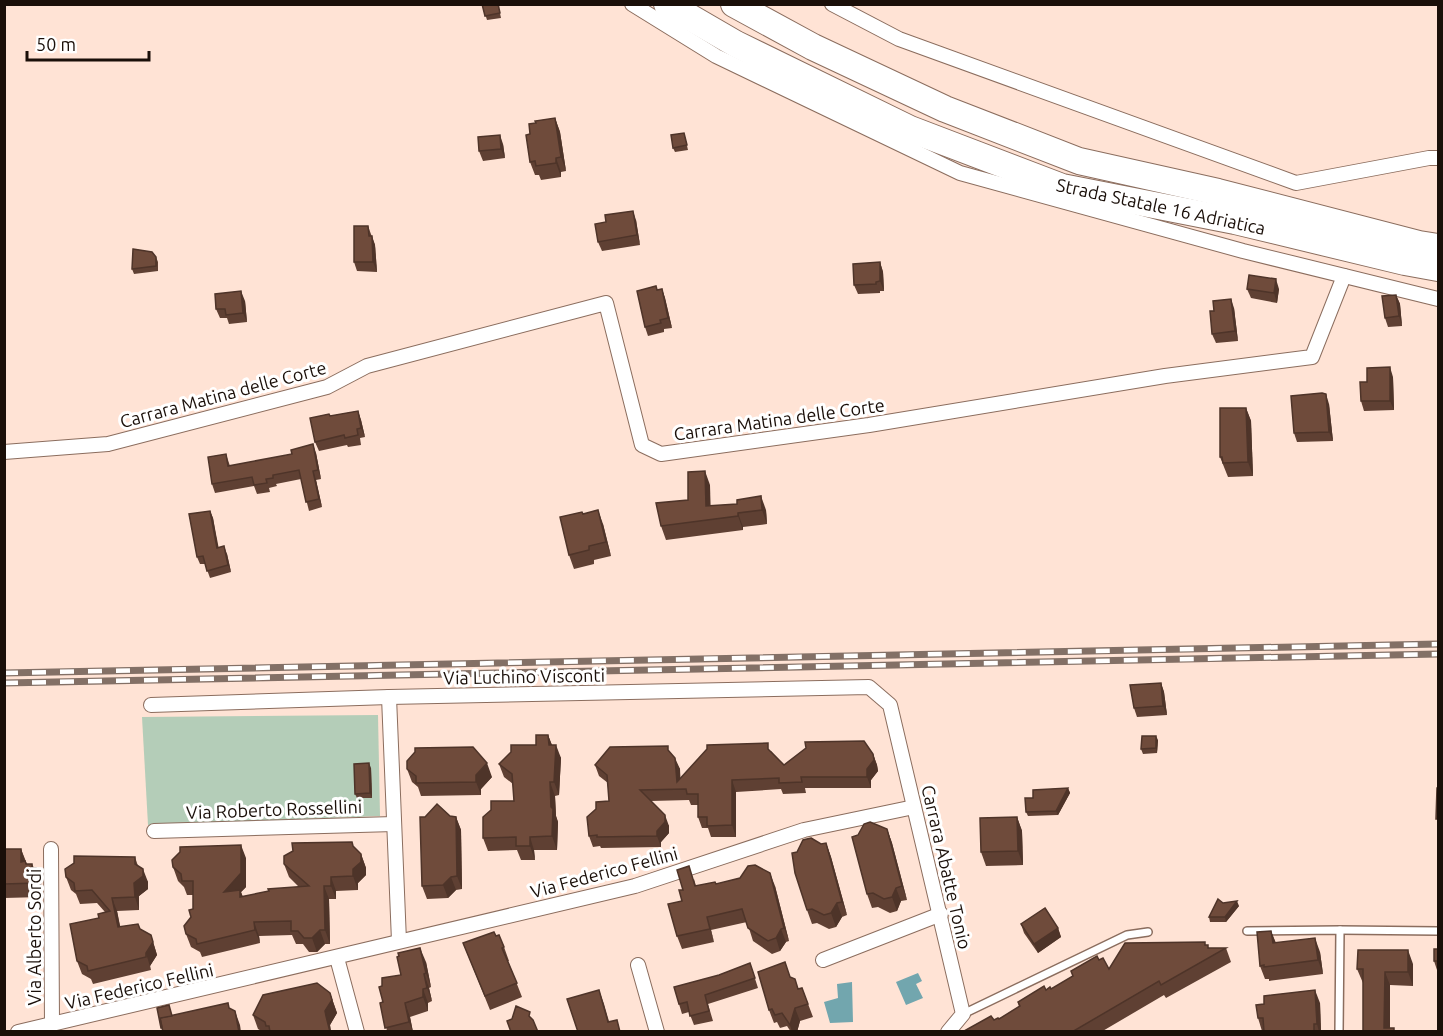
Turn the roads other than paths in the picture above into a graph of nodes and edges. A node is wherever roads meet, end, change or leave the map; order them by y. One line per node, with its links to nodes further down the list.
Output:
1 (632, 4): 8 (street)
2 (667, 4): 7 (highway, Strada Statale 16 Adriatica)
3 (734, 4): 6 (highway, Strada Statale 16 Adriatica)
4 (832, 4): 5 (street)
5 (1438, 158)
6 (1438, 247)
7 (1438, 268)
8 (1344, 276): 9 (street); 10 (street, Carrara Matina delle Corte)
9 (1438, 299)
10 (4, 452)
11 (389, 697): 12 (street, Via Luchino Visconti); 13 (street, Via Luchino Visconti); 15 (street)
12 (151, 705)
13 (890, 705): 14 (street, Carrara Abatte Tonio)
14 (914, 807): 18 (street, Carrara Abatte Tonio); 23 (street, Via Federico Fellini)
15 (394, 824): 16 (street, Via Roberto Rossellini); 23 (street)
16 (154, 831)
17 (51, 849): 28 (street, Via Alberto Sordi)
18 (941, 914): 25 (street); 27 (street, Carrara Abatte Tonio)
19 (1247, 930): 20 (lane)
20 (1340, 930): 21 (lane); 33 (lane)
21 (1438, 931)
22 (1148, 932): 27 (lane)
23 (399, 940): 24 (street, Via Federico Fellini)
24 (337, 958): 28 (street, Via Federico Fellini); 30 (street)
25 (823, 960)
26 (638, 965): 31 (street)
27 (963, 1014): 32 (street)
28 (52, 1024): 29 (street, Via Federico Fellini)
29 (18, 1032)
30 (357, 1032)
31 (657, 1032)
32 (948, 1032)
33 (1339, 1032)

